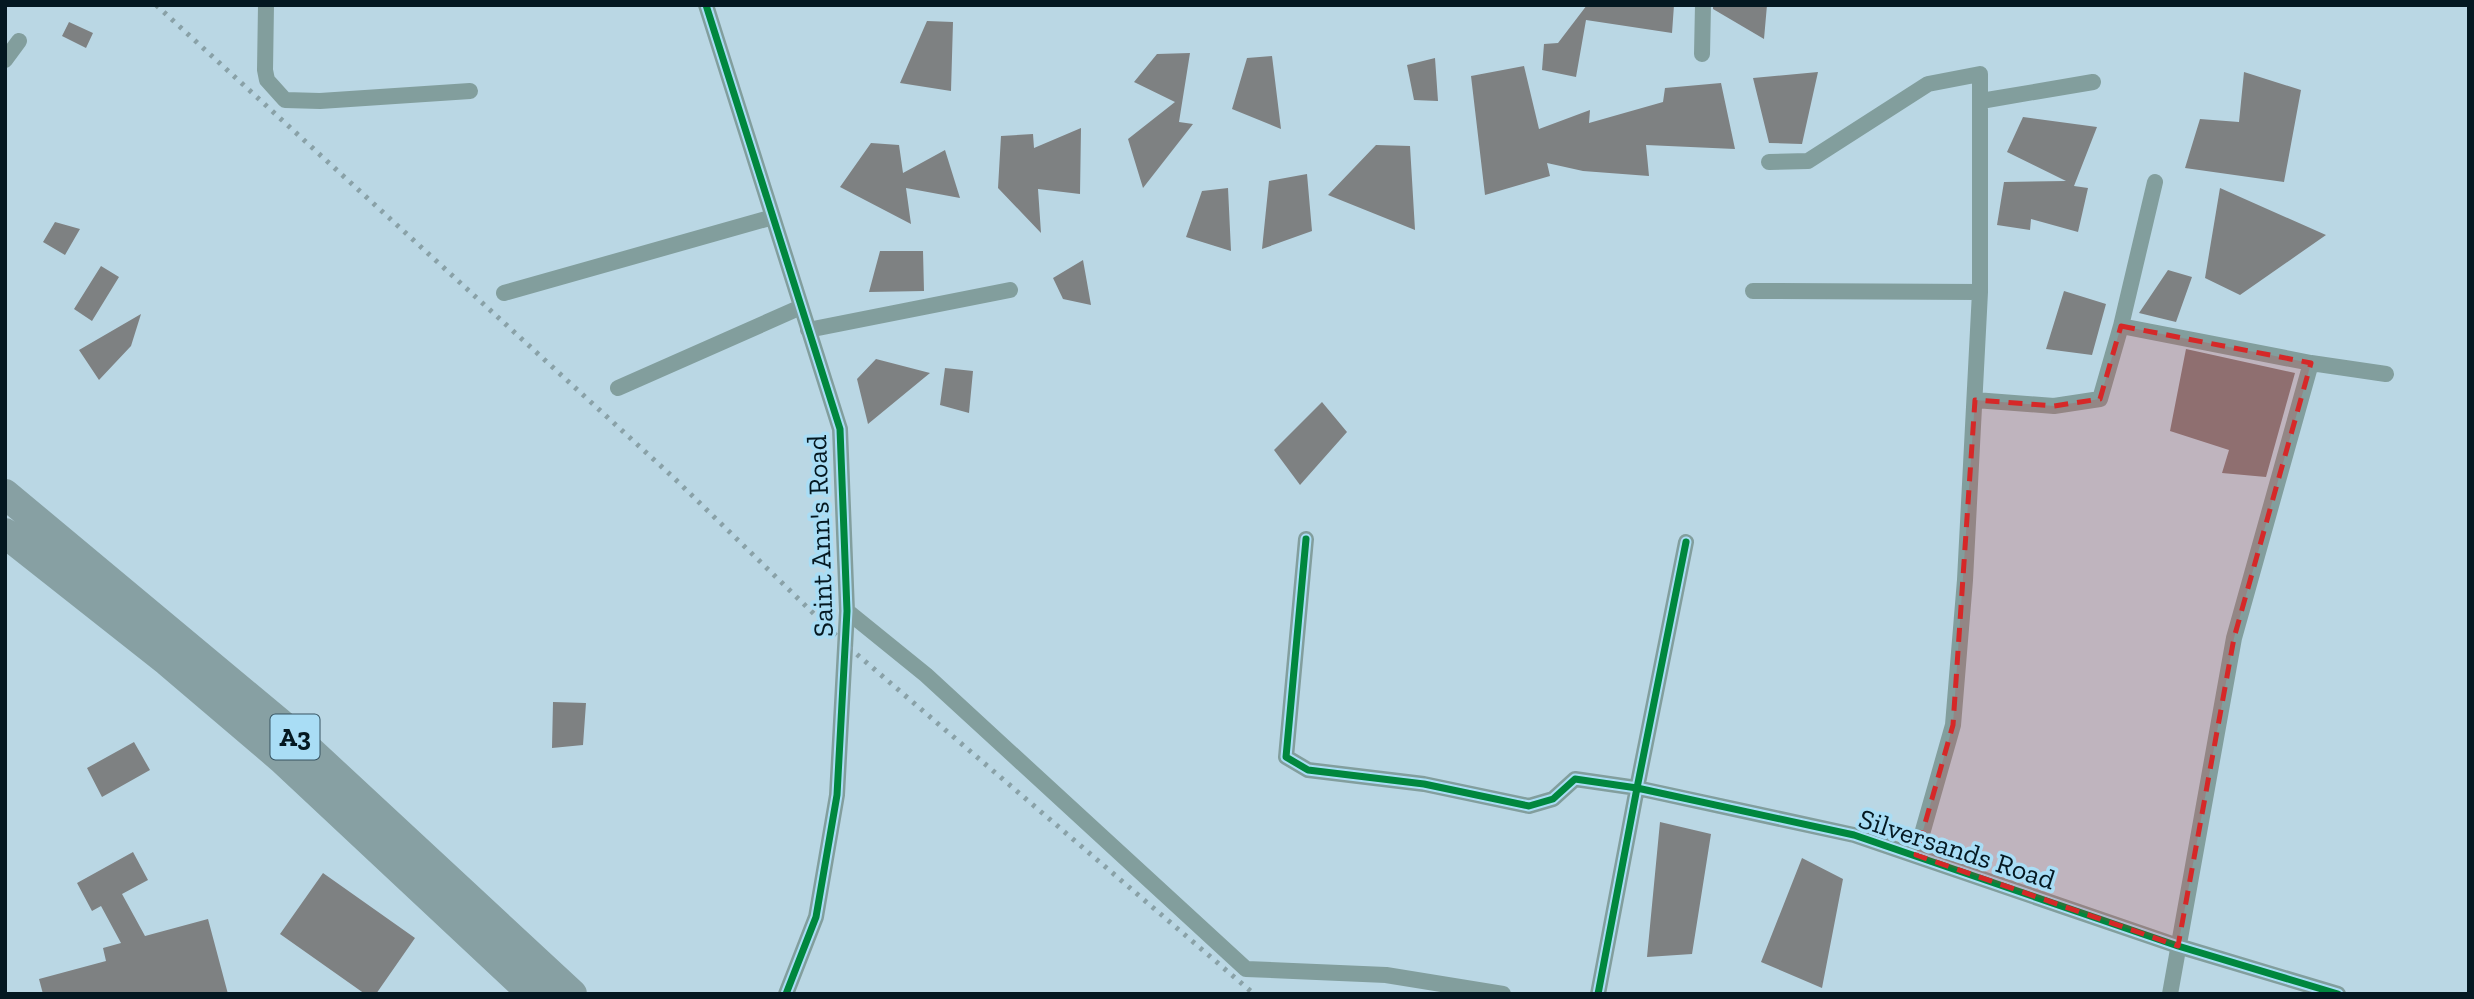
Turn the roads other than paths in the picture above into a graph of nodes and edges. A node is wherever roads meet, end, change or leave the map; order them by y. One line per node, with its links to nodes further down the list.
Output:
1 (266, 5): 8 (street)
2 (706, 5): 12 (street, Saint Ann's Road)
3 (1703, 5): 5 (street)
4 (19, 41): 6 (street)
5 (1702, 54)
6 (5, 60)
7 (2093, 82): 9 (street)
8 (470, 91)
9 (1981, 102): 10 (street); 15 (street)
10 (1769, 162)
11 (2155, 182): 18 (street)
12 (773, 217): 16 (street); 17 (street, Saint Ann's Road)
13 (1010, 290): 19 (street)
14 (1753, 291): 15 (street)
15 (1980, 292): 23 (street)
16 (504, 293)
17 (801, 307): 19 (street, Saint Ann's Road); 22 (street)
18 (2121, 326): 20 (street); 23 (street)
19 (808, 330): 28 (street, Saint Ann's Road)
20 (2311, 363): 21 (street); 31 (street)
21 (2386, 374)
22 (618, 388)
23 (1975, 400): 30 (street)
24 (5, 494): 33 (highway, A3)
25 (5, 533): 32 (highway, A3)
26 (1306, 539): 29 (street, Silversands Road)
27 (1686, 542): 29 (street)
28 (847, 611): 34 (street, Saint Ann's Road); 35 (street)
29 (1637, 788): 30 (street, Silversands Road); 36 (street)
30 (1916, 855): 31 (street, Silversands Road)
31 (2178, 946): 37 (street); 38 (street, Silversands Road)
32 (533, 994)
33 (572, 994)
34 (786, 994)
35 (1503, 994)
36 (1598, 994)
37 (2171, 994)
38 (2338, 994)

